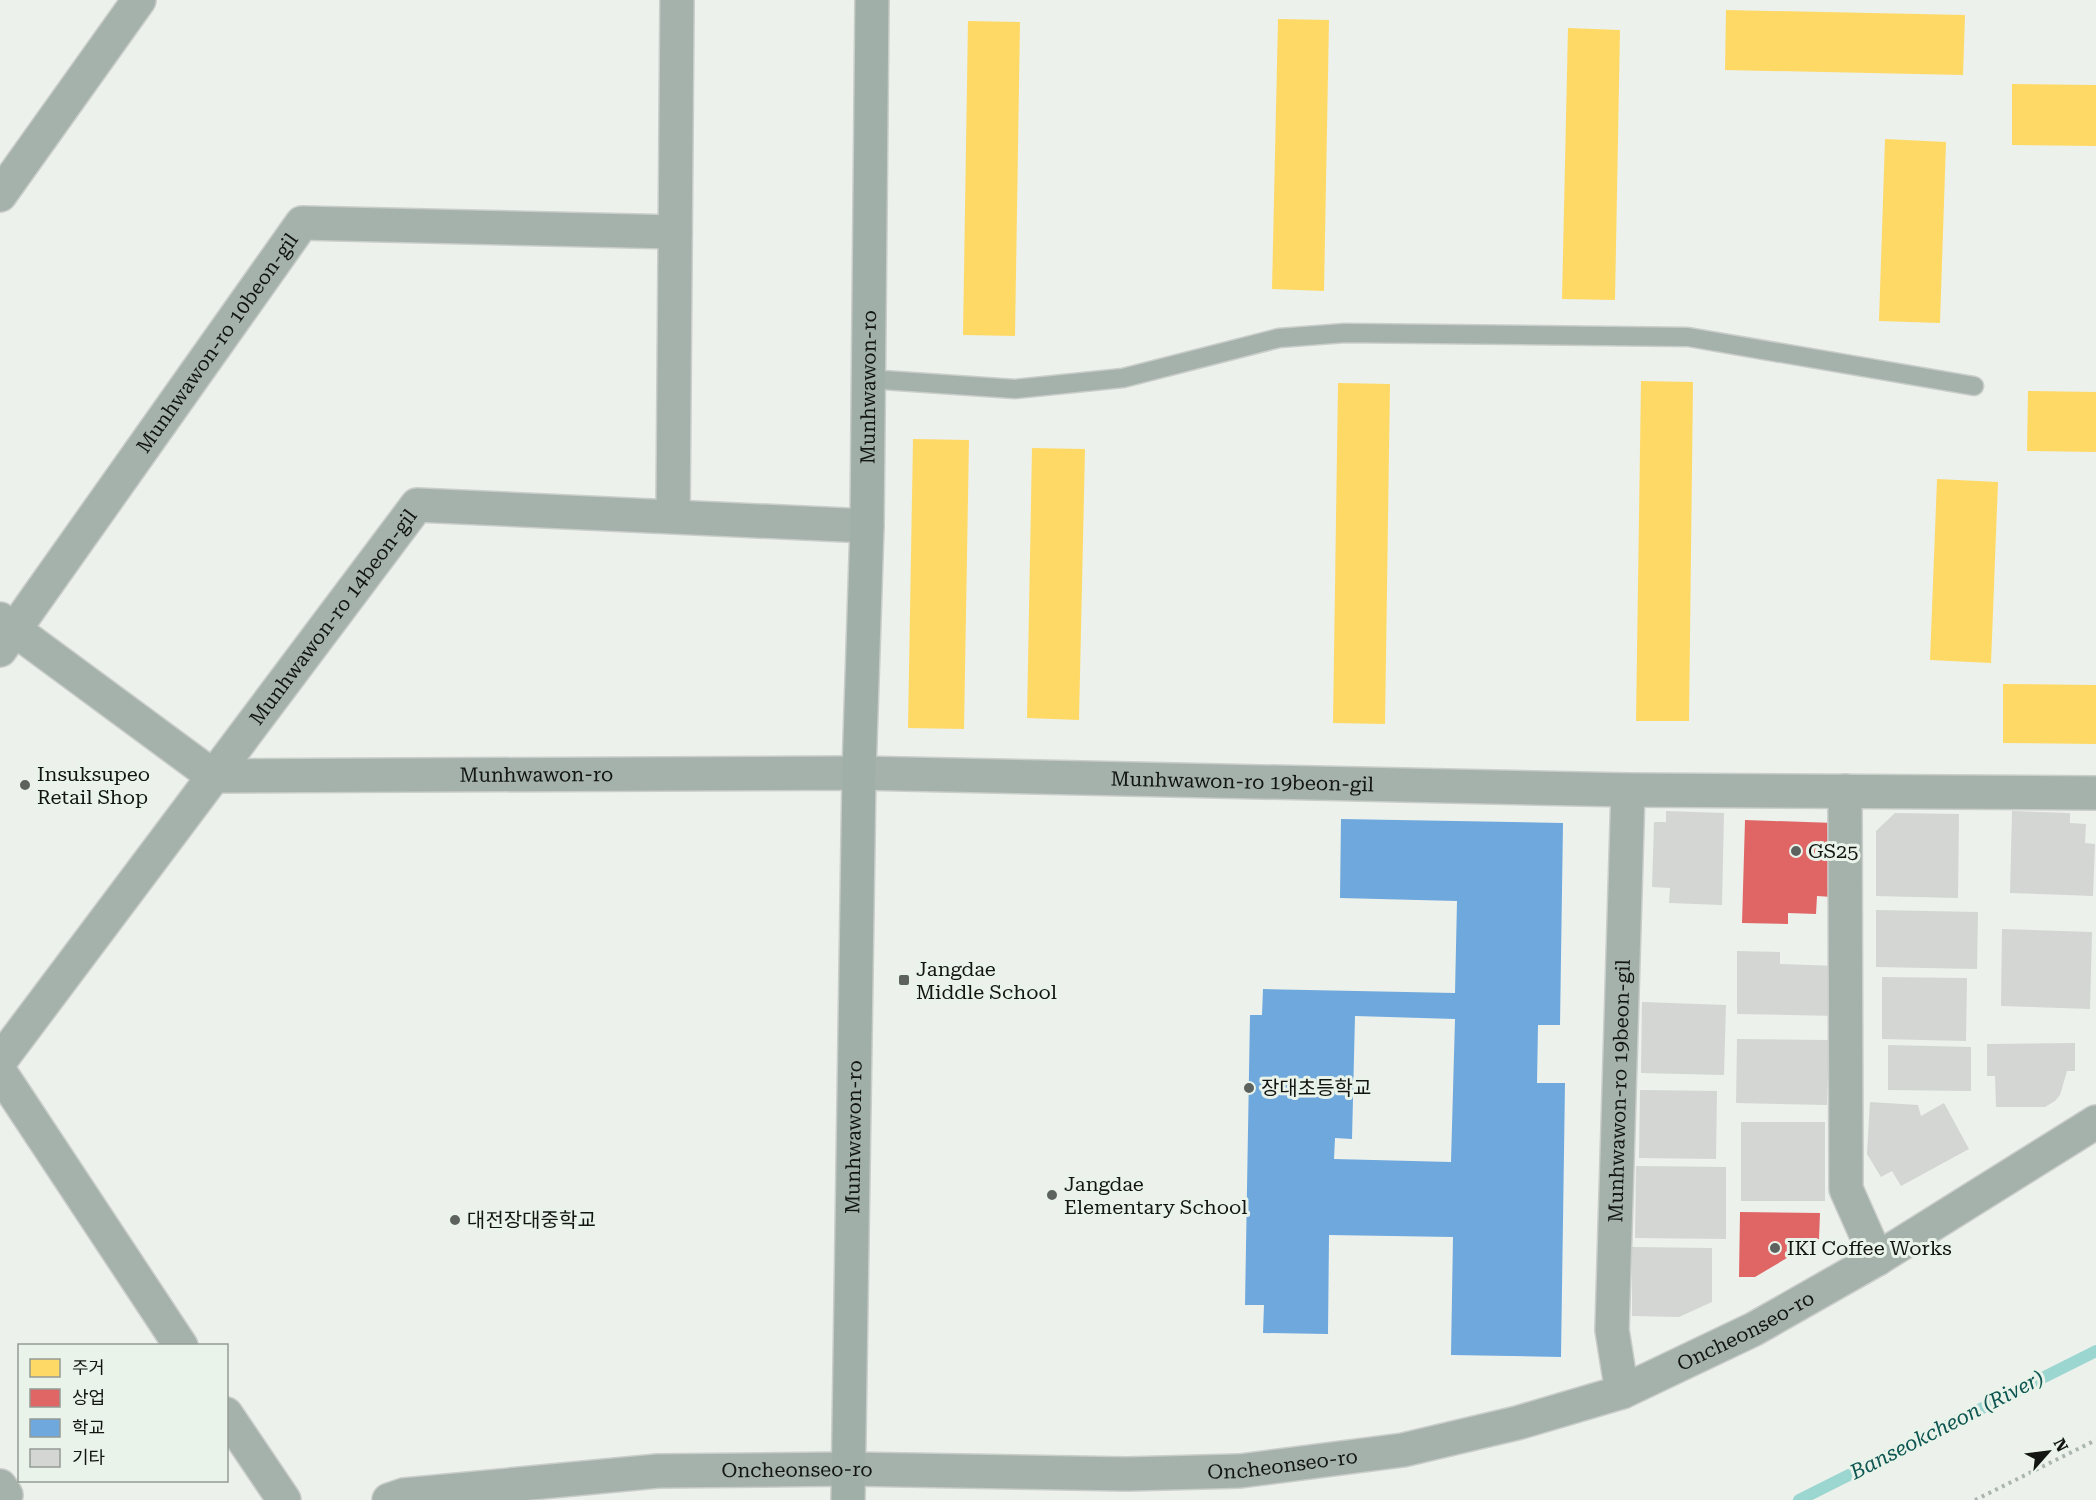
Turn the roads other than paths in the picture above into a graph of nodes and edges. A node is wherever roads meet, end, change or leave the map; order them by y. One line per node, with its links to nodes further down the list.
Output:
1 (139, 0): 4 (street)
2 (677, 0): 5 (street)
3 (872, 0): 6 (street, Munhwawon-ro)
4 (0, 195)
5 (675, 232): 8 (street); 10 (street, Munhwawon-ro 10beon-gil)
6 (868, 379): 7 (lane); 9 (street, Munhwawon-ro)
7 (1974, 386)
8 (673, 516): 9 (street, Munhwawon-ro 14beon-gil); 12 (street, Munhwawon-ro 14beon-gil)
9 (867, 526): 11 (street, Munhwawon-ro)
10 (5, 633): 12 (street)
11 (859, 773): 12 (street, Munhwawon-ro); 13 (street, Munhwawon-ro 19beon-gil); 23 (street, Munhwawon-ro)
12 (213, 776): 16 (street, Munhwawon-ro 14beon-gil)
13 (1628, 790): 14 (street, Munhwawon-ro 19beon-gil); 21 (street, Munhwawon-ro 19beon-gil)
14 (1845, 791): 15 (street, Munhwawon-ro 19beon-gil); 19 (street)
15 (2096, 793)
16 (0, 1061)
17 (0, 1072): 20 (street)
18 (2096, 1122): 19 (street, Oncheonseo-ro)
19 (1877, 1259): 21 (street, Oncheonseo-ro)
20 (180, 1344)
21 (1622, 1392): 23 (street, Oncheonseo-ro)
22 (228, 1417): 24 (street)
23 (848, 1485): 25 (street, Oncheonseo-ro)
24 (284, 1500)
25 (389, 1500)

